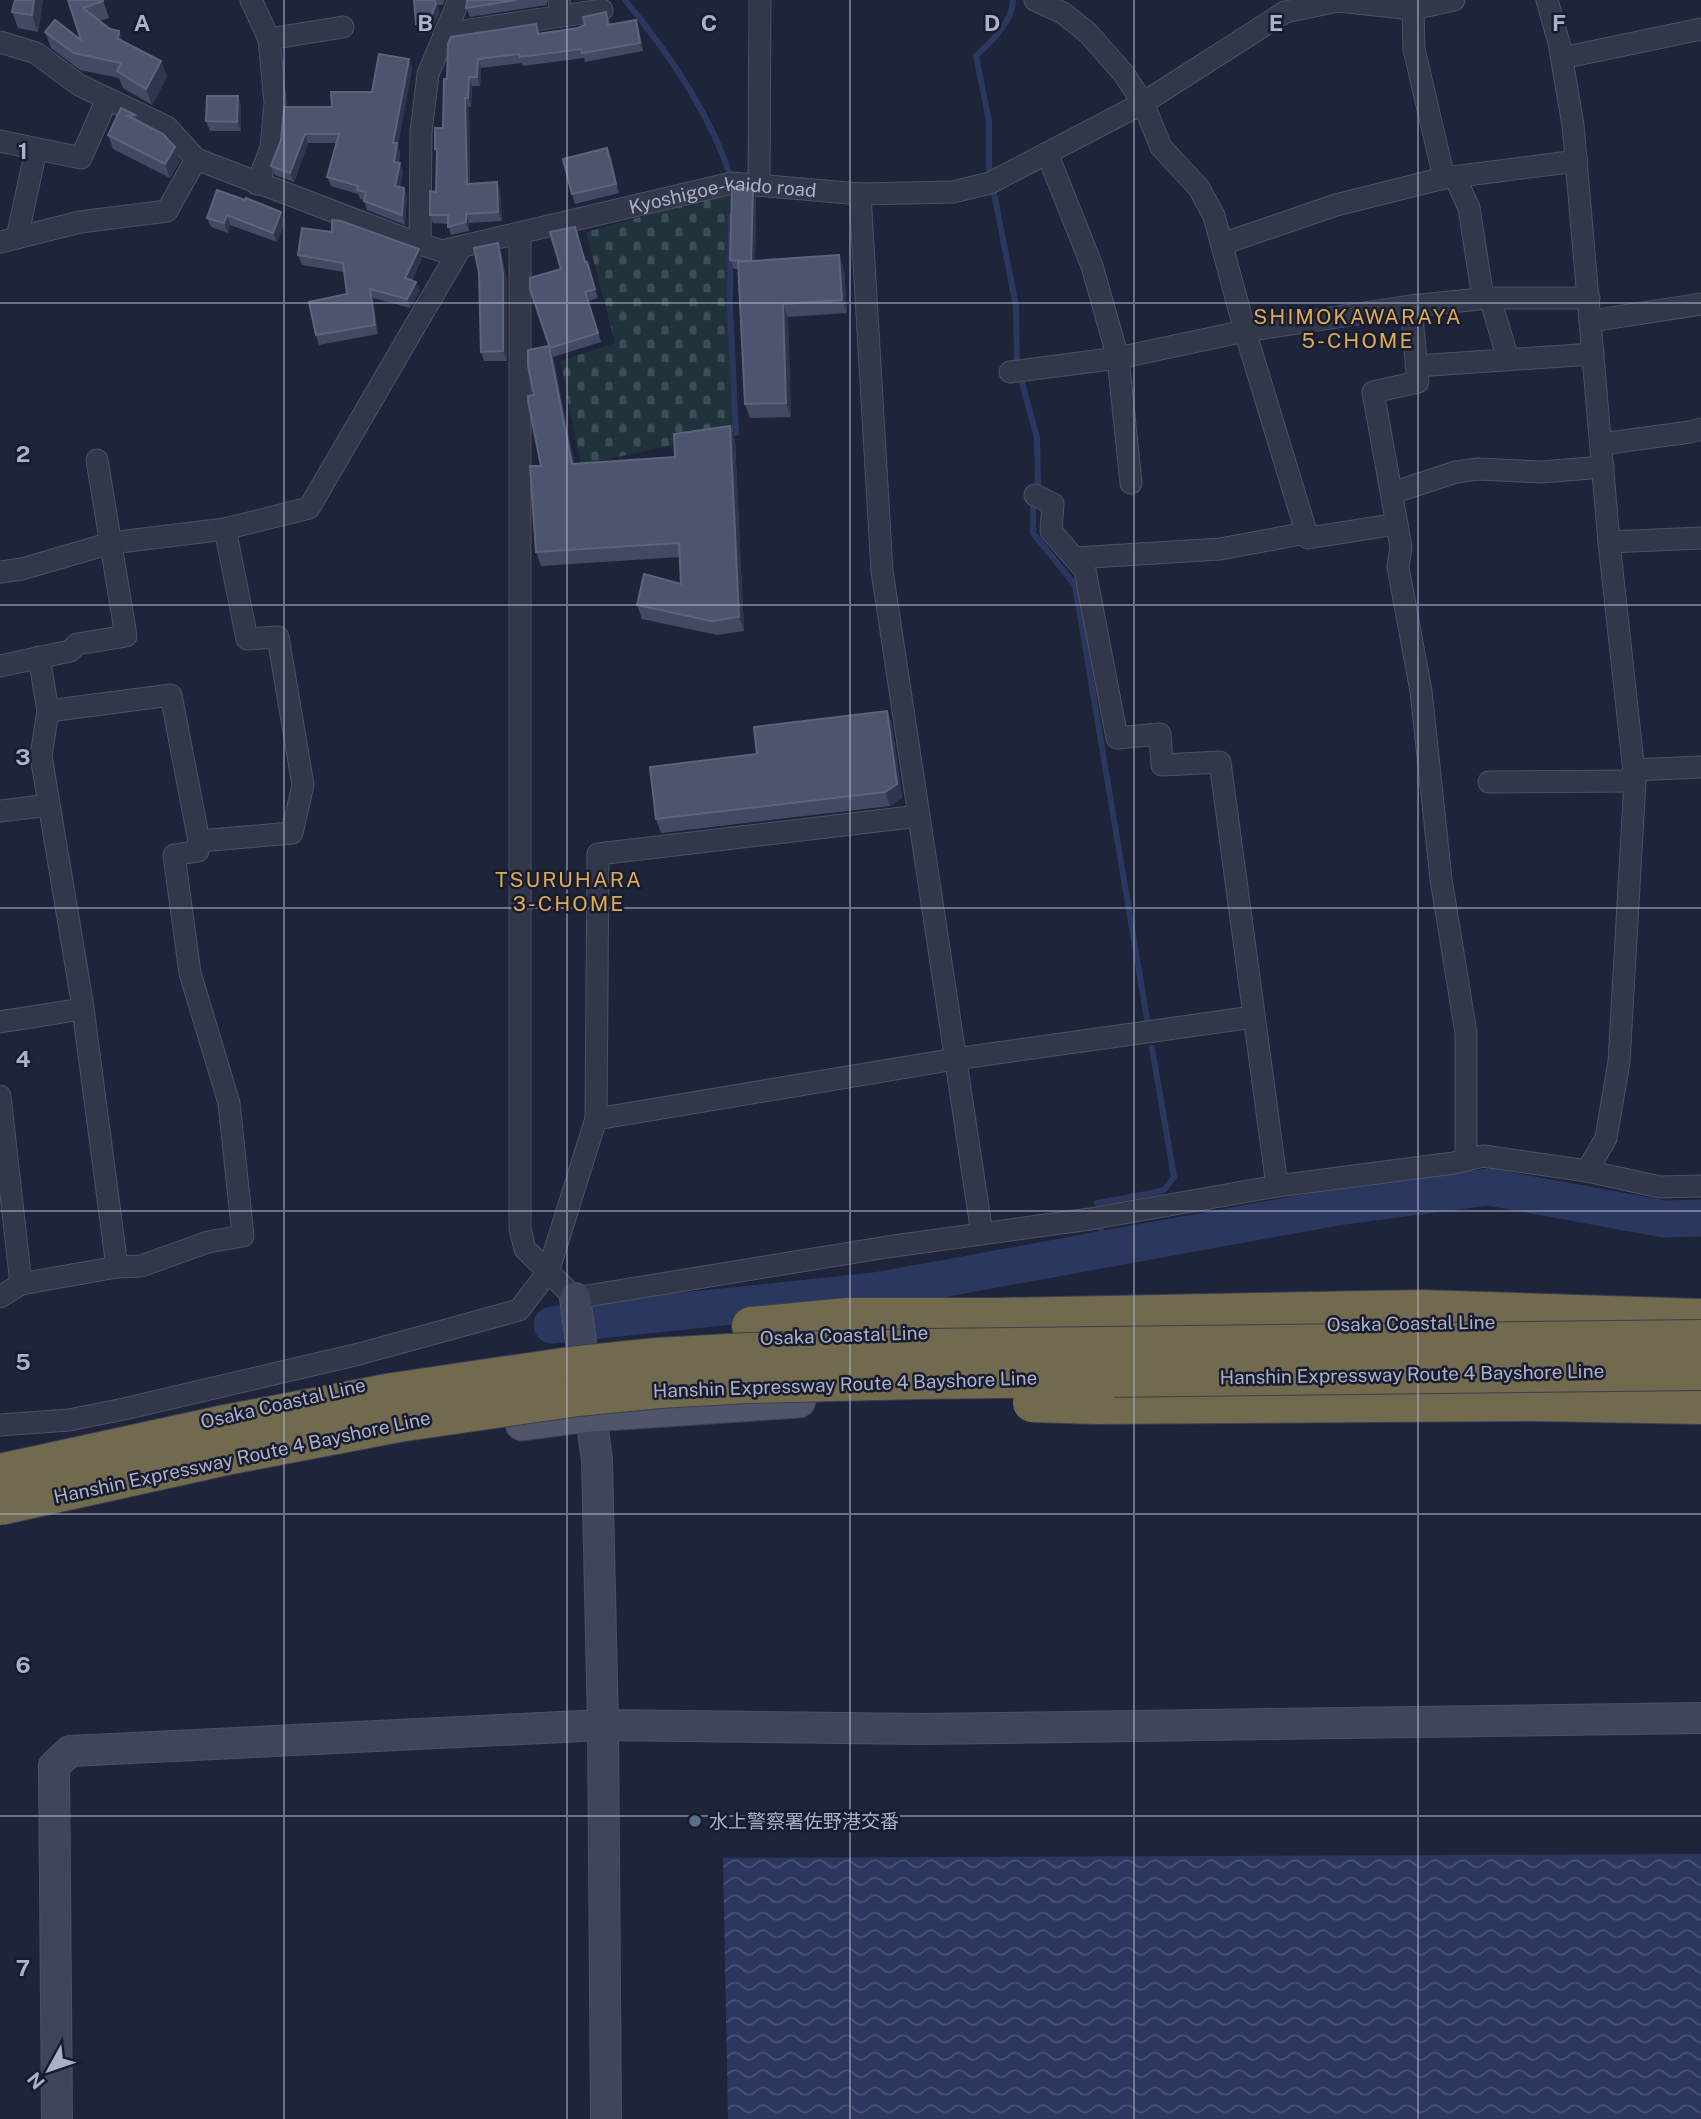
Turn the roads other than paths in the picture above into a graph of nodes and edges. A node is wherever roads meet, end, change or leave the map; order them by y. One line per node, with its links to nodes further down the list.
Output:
1 (251, 0): 13 (street)
2 (459, 0): 12 (street)
3 (760, 0): 25 (street)
4 (1035, 0): 17 (street)
5 (1454, 0): 8 (street, Kyoshigoe-kaido road)
6 (1547, 0): 15 (street)
7 (561, 8): 9 (street); 12 (street)
8 (1413, 9): 17 (street, Kyoshigoe-kaido road); 23 (street)
9 (602, 10)
10 (343, 27): 13 (street)
11 (1701, 29): 15 (street)
12 (444, 34): 29 (street)
13 (269, 39): 24 (street)
14 (0, 42): 16 (street, Kyoshigoe-kaido road)
15 (1562, 58): 22 (street)
16 (107, 99): 19 (street); 21 (street, Kyoshigoe-kaido road)
17 (1143, 103): 20 (street, Kyoshigoe-kaido road); 30 (street)
18 (0, 141): 19 (street)
19 (36, 150): 28 (street)
20 (1047, 153): 26 (street, Kyoshigoe-kaido road); 39 (street)
21 (196, 159): 24 (street, Kyoshigoe-kaido road); 28 (street)
22 (1577, 161): 23 (street); 33 (street)
23 (1450, 178): 30 (street); 32 (street)
24 (257, 184): 29 (street, Kyoshigoe-kaido road)
25 (759, 185): 26 (street, Kyoshigoe-kaido road); 27 (street, Kyoshigoe-kaido road)
26 (860, 194): 66 (street)
27 (520, 234): 31 (street, Kyoshigoe-kaido road); 80 (street)
28 (9, 240)
29 (420, 244): 31 (street, Kyoshigoe-kaido road)
30 (1222, 244): 37 (street)
31 (461, 247): 51 (street)
32 (1486, 298): 33 (street); 35 (street); 40 (street)
33 (1589, 298): 36 (street)
34 (1701, 304): 36 (street)
35 (1411, 306): 37 (street); 41 (street)
36 (1591, 321): 38 (street)
37 (1245, 331): 39 (street); 52 (street)
38 (1593, 354): 40 (street); 44 (street)
39 (1118, 358): 42 (street); 47 (street)
40 (1508, 359): 41 (street)
41 (1416, 366): 48 (street)
42 (1010, 372)
43 (1701, 429): 44 (street)
44 (1601, 444): 46 (street)
45 (97, 460): 55 (street)
46 (1603, 467): 48 (street); 54 (street)
47 (1131, 483)
48 (1392, 493): 50 (street)
49 (1035, 495): 56 (street)
50 (1397, 524): 52 (street); 74 (street)
51 (225, 529): 55 (street); 67 (street)
52 (1306, 533): 56 (street)
53 (1701, 538): 54 (street)
54 (1609, 542): 62 (street)
55 (111, 543): 57 (street); 58 (street)
56 (1075, 558): 69 (street)
57 (0, 572)
58 (40, 657): 59 (street); 60 (street)
59 (0, 666)
60 (48, 711): 64 (street); 67 (street)
61 (1701, 767): 62 (street)
62 (1634, 775): 63 (street); 75 (street)
63 (1489, 782)
64 (48, 805): 65 (street); 68 (street)
65 (0, 811)
66 (919, 816): 71 (street); 73 (street)
67 (199, 841): 79 (street)
68 (82, 1009): 70 (street); 79 (street)
69 (1253, 1017): 71 (street); 76 (street)
70 (0, 1022)
71 (955, 1059): 73 (street); 78 (street)
72 (0, 1096): 81 (street)
73 (596, 1119): 80 (street)
74 (1466, 1160): 75 (street); 76 (street)
75 (1587, 1171): 77 (street)
76 (1277, 1186): 78 (street)
77 (1701, 1186)
78 (982, 1234): 83 (street)
79 (117, 1268): 81 (street)
80 (548, 1272): 83 (street); 92 (street)
81 (21, 1284): 82 (street)
82 (0, 1297)
83 (575, 1298): 86 (street)
84 (1701, 1318): 86 (main road, Osaka Coastal Line); 93 (highway, bridge)
85 (1701, 1339): 93 (highway, Hanshin Expressway Route 4 Bayshore Line, bridge)
86 (583, 1354): 90 (street); 94 (main road, Osaka Coastal Line)
87 (1701, 1371): 91 (highway, Hanshin Expressway Route 4 Bayshore Line, bridge)
88 (1701, 1387): 90 (main road)
89 (1701, 1405): 91 (highway, bridge)
90 (591, 1415): 96 (main road); 98 (street)
91 (398, 1423): 96 (highway, Hanshin Expressway Route 4 Bayshore Line, bridge)
92 (0, 1425)
93 (220, 1425): 95 (highway, Hanshin Expressway Route 4 Bayshore Line, bridge)
94 (0, 1467)
95 (0, 1473)
96 (0, 1505)
97 (1701, 1718): 98 (street)
98 (603, 1725): 99 (street); 100 (street)
99 (57, 2119)
100 (606, 2119)

